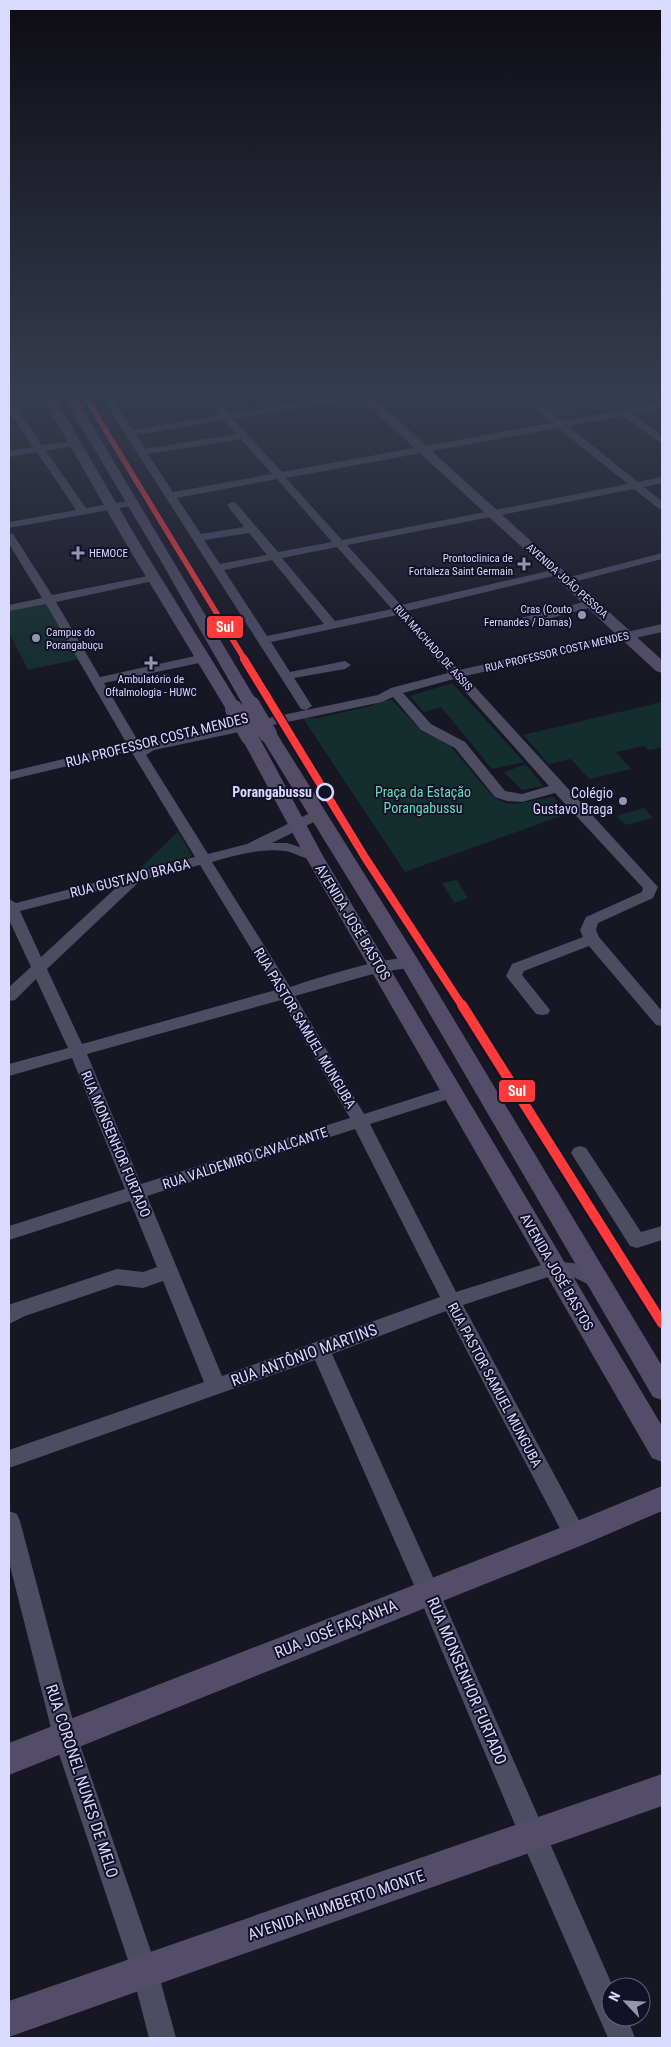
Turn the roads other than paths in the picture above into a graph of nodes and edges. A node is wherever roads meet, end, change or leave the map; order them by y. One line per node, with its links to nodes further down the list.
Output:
1 (67, 489): 15 (street)
2 (101, 489): 14 (main road, AVENIDA JOSÉ BASTOS)
3 (124, 489): 11 (main road, AVENIDA JOSÉ BASTOS)
4 (165, 489): 10 (street)
5 (210, 489): 10 (street)
6 (290, 489): 21 (street, RUA MACHADO DE ASSIS)
7 (465, 489): 16 (main road, AVENIDA JOÃO PESSOA)
8 (618, 489): 16 (street)
9 (640, 489): 13 (street)
10 (170, 496): 20 (street)
11 (133, 503): 14 (street); 47 (main road, AVENIDA JOSÉ BASTOS, bridge)
12 (232, 505): 18 (street)
13 (662, 506)
14 (112, 507): 15 (street); 26 (main road, AVENIDA JOSÉ BASTOS)
15 (82, 512): 17 (street)
16 (492, 514): 21 (street); 25 (main road, AVENIDA JOÃO PESSOA)
17 (9, 525)
18 (251, 529): 20 (street); 22 (street)
19 (9, 536): 27 (street, RUA PASTOR SAMUEL MUNGUBA)
20 (197, 538): 24 (street)
21 (340, 543): 22 (street); 30 (street, RUA MACHADO DE ASSIS)
22 (273, 556): 24 (street); 32 (street)
23 (662, 556): 25 (street)
24 (216, 568): 35 (street)
25 (562, 577): 28 (main road, AVENIDA JOÃO PESSOA); 30 (street)
26 (154, 578): 27 (street); 36 (main road, AVENIDA JOSÉ BASTOS)
27 (49, 600): 29 (street); 41 (street, RUA PASTOR SAMUEL MUNGUBA)
28 (592, 604): 31 (street); 34 (main road, AVENIDA JOÃO PESSOA)
29 (9, 608)
30 (400, 611): 32 (street); 39 (street, RUA MACHADO DE ASSIS)
31 (525, 621)
32 (332, 625): 35 (street)
33 (662, 628): 34 (street, RUA PROFESSOR COSTA MENDES)
34 (626, 636): 38 (main road, AVENIDA JOÃO PESSOA); 39 (street, RUA PROFESSOR COSTA MENDES)
35 (264, 640): 40 (street)
36 (204, 658): 41 (street); 48 (main road, AVENIDA JOSÉ BASTOS, bridge)
37 (345, 665): 40 (street)
38 (662, 668)
39 (457, 674): 42 (street, RUA PROFESSOR COSTA MENDES); 46 (street, RUA MACHADO DE ASSIS)
40 (287, 676): 43 (street)
41 (97, 681): 44 (street, RUA PASTOR SAMUEL MUNGUBA)
42 (395, 691): 43 (street, RUA PROFESSOR COSTA MENDES); 44 (street, RUA PROFESSOR COSTA MENDES); 46 (street)
43 (306, 706): 44 (street, RUA PROFESSOR COSTA MENDES)
44 (137, 750): 45 (street, RUA PROFESSOR COSTA MENDES); 51 (street, RUA PASTOR SAMUEL MUNGUBA)
45 (9, 776)
46 (558, 788): 54 (street, RUA MACHADO DE ASSIS)
47 (319, 814): 48 (street, RUA GUSTAVO BRAGA); 55 (main road, AVENIDA JOSÉ BASTOS)
48 (297, 826): 49 (street, RUA GUSTAVO BRAGA); 50 (main road, AVENIDA JOSÉ BASTOS)
49 (252, 847): 50 (street, RUA GUSTAVO BRAGA); 51 (street, RUA GUSTAVO BRAGA)
50 (314, 856): 56 (main road, AVENIDA JOSÉ BASTOS)
51 (204, 860): 52 (street, RUA GUSTAVO BRAGA); 58 (street, RUA PASTOR SAMUEL MUNGUBA)
52 (138, 876): 53 (street, RUA GUSTAVO BRAGA); 57 (street)
53 (9, 907): 57 (street, RUA MONSENHOR FURTADO)
54 (592, 939): 60 (street); 61 (street)
55 (410, 964): 56 (street); 72 (main road, AVENIDA JOSÉ BASTOS)
56 (380, 967): 58 (street); 64 (main road, AVENIDA JOSÉ BASTOS)
57 (39, 968): 59 (street); 62 (street, RUA MONSENHOR FURTADO)
58 (285, 992): 62 (street); 65 (street, RUA PASTOR SAMUEL MUNGUBA)
59 (9, 996)
60 (542, 1010)
61 (662, 1021)
62 (77, 1050): 63 (street); 67 (street, RUA MONSENHOR FURTADO)
63 (9, 1070)
64 (452, 1092): 65 (street, RUA VALDEMIRO CAVALCANTE); 70 (main road, AVENIDA JOSÉ BASTOS)
65 (360, 1121): 67 (street, RUA VALDEMIRO CAVALCANTE); 73 (street, RUA PASTOR SAMUEL MUNGUBA)
66 (580, 1153): 69 (street)
67 (136, 1192): 68 (street, RUA VALDEMIRO CAVALCANTE); 71 (street, RUA MONSENHOR FURTADO)
68 (9, 1233)
69 (662, 1233)
70 (554, 1268): 72 (street, RUA ANTÔNIO MARTINS); 73 (street, RUA ANTÔNIO MARTINS); 78 (main road, AVENIDA JOSÉ BASTOS)
71 (169, 1271): 74 (street); 76 (street, RUA MONSENHOR FURTADO)
72 (598, 1282): 77 (main road, AVENIDA JOSÉ BASTOS)
73 (451, 1301): 75 (street, RUA ANTÔNIO MARTINS); 82 (street, RUA PASTOR SAMUEL MUNGUBA)
74 (9, 1316)
75 (320, 1350): 76 (street, RUA ANTÔNIO MARTINS); 83 (street, RUA MONSENHOR FURTADO)
76 (216, 1386): 79 (street, RUA ANTÔNIO MARTINS)
77 (662, 1389)
78 (662, 1450)
79 (9, 1459)
80 (662, 1498): 82 (main road, RUA JOSÉ FAÇANHA)
81 (9, 1522): 84 (street, RUA CORONEL NUNES DE MELO)
82 (574, 1535): 83 (main road, RUA JOSÉ FAÇANHA)
83 (429, 1592): 84 (main road, RUA JOSÉ FAÇANHA); 87 (street, RUA MONSENHOR FURTADO)
84 (65, 1736): 85 (main road, RUA JOSÉ FAÇANHA); 88 (street, RUA CORONEL NUNES DE MELO)
85 (9, 1759)
86 (662, 1790): 87 (main road, AVENIDA HUMBERTO MONTE)
87 (533, 1836): 88 (main road, AVENIDA HUMBERTO MONTE); 89 (street, RUA MONSENHOR FURTADO)
88 (145, 1972): 90 (main road, AVENIDA HUMBERTO MONTE); 91 (street, RUA CORONEL NUNES DE MELO)
89 (601, 1990)
90 (9, 2019)
91 (163, 2038)

